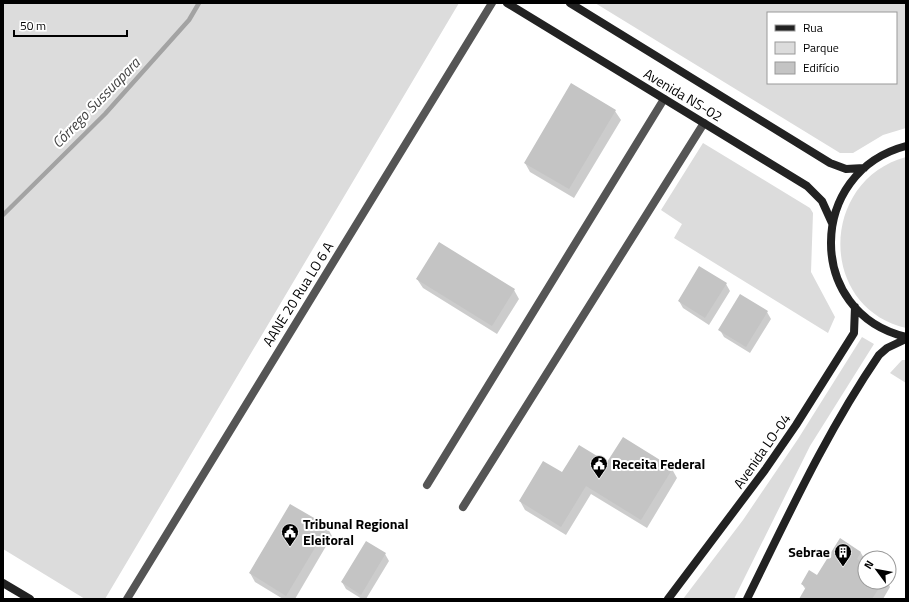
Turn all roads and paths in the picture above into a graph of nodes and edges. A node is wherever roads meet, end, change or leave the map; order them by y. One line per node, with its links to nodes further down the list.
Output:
1 (492, 3): 15 (street, AANE 20 Rua LO 6 A)
2 (507, 3): 4 (street, Avenida NS-02)
3 (570, 3): 7 (street, Avenida NS-02)
4 (664, 99): 5 (street, Avenida NS-02); 11 (street)
5 (704, 123): 8 (street, Avenida NS-02); 12 (street)
6 (906, 146): 7 (street, Avenida NS-02)
7 (864, 168): 8 (street, Avenida NS-02)
8 (832, 223): 9 (street, Avenida NS-02)
9 (855, 307): 10 (street, Avenida NS-02); 16 (street, Avenida LO-04)
10 (906, 338): 17 (street)
11 (427, 484)
12 (463, 507)
13 (3, 583): 14 (street)
14 (30, 599)
15 (127, 599)
16 (668, 599)
17 (747, 599)

